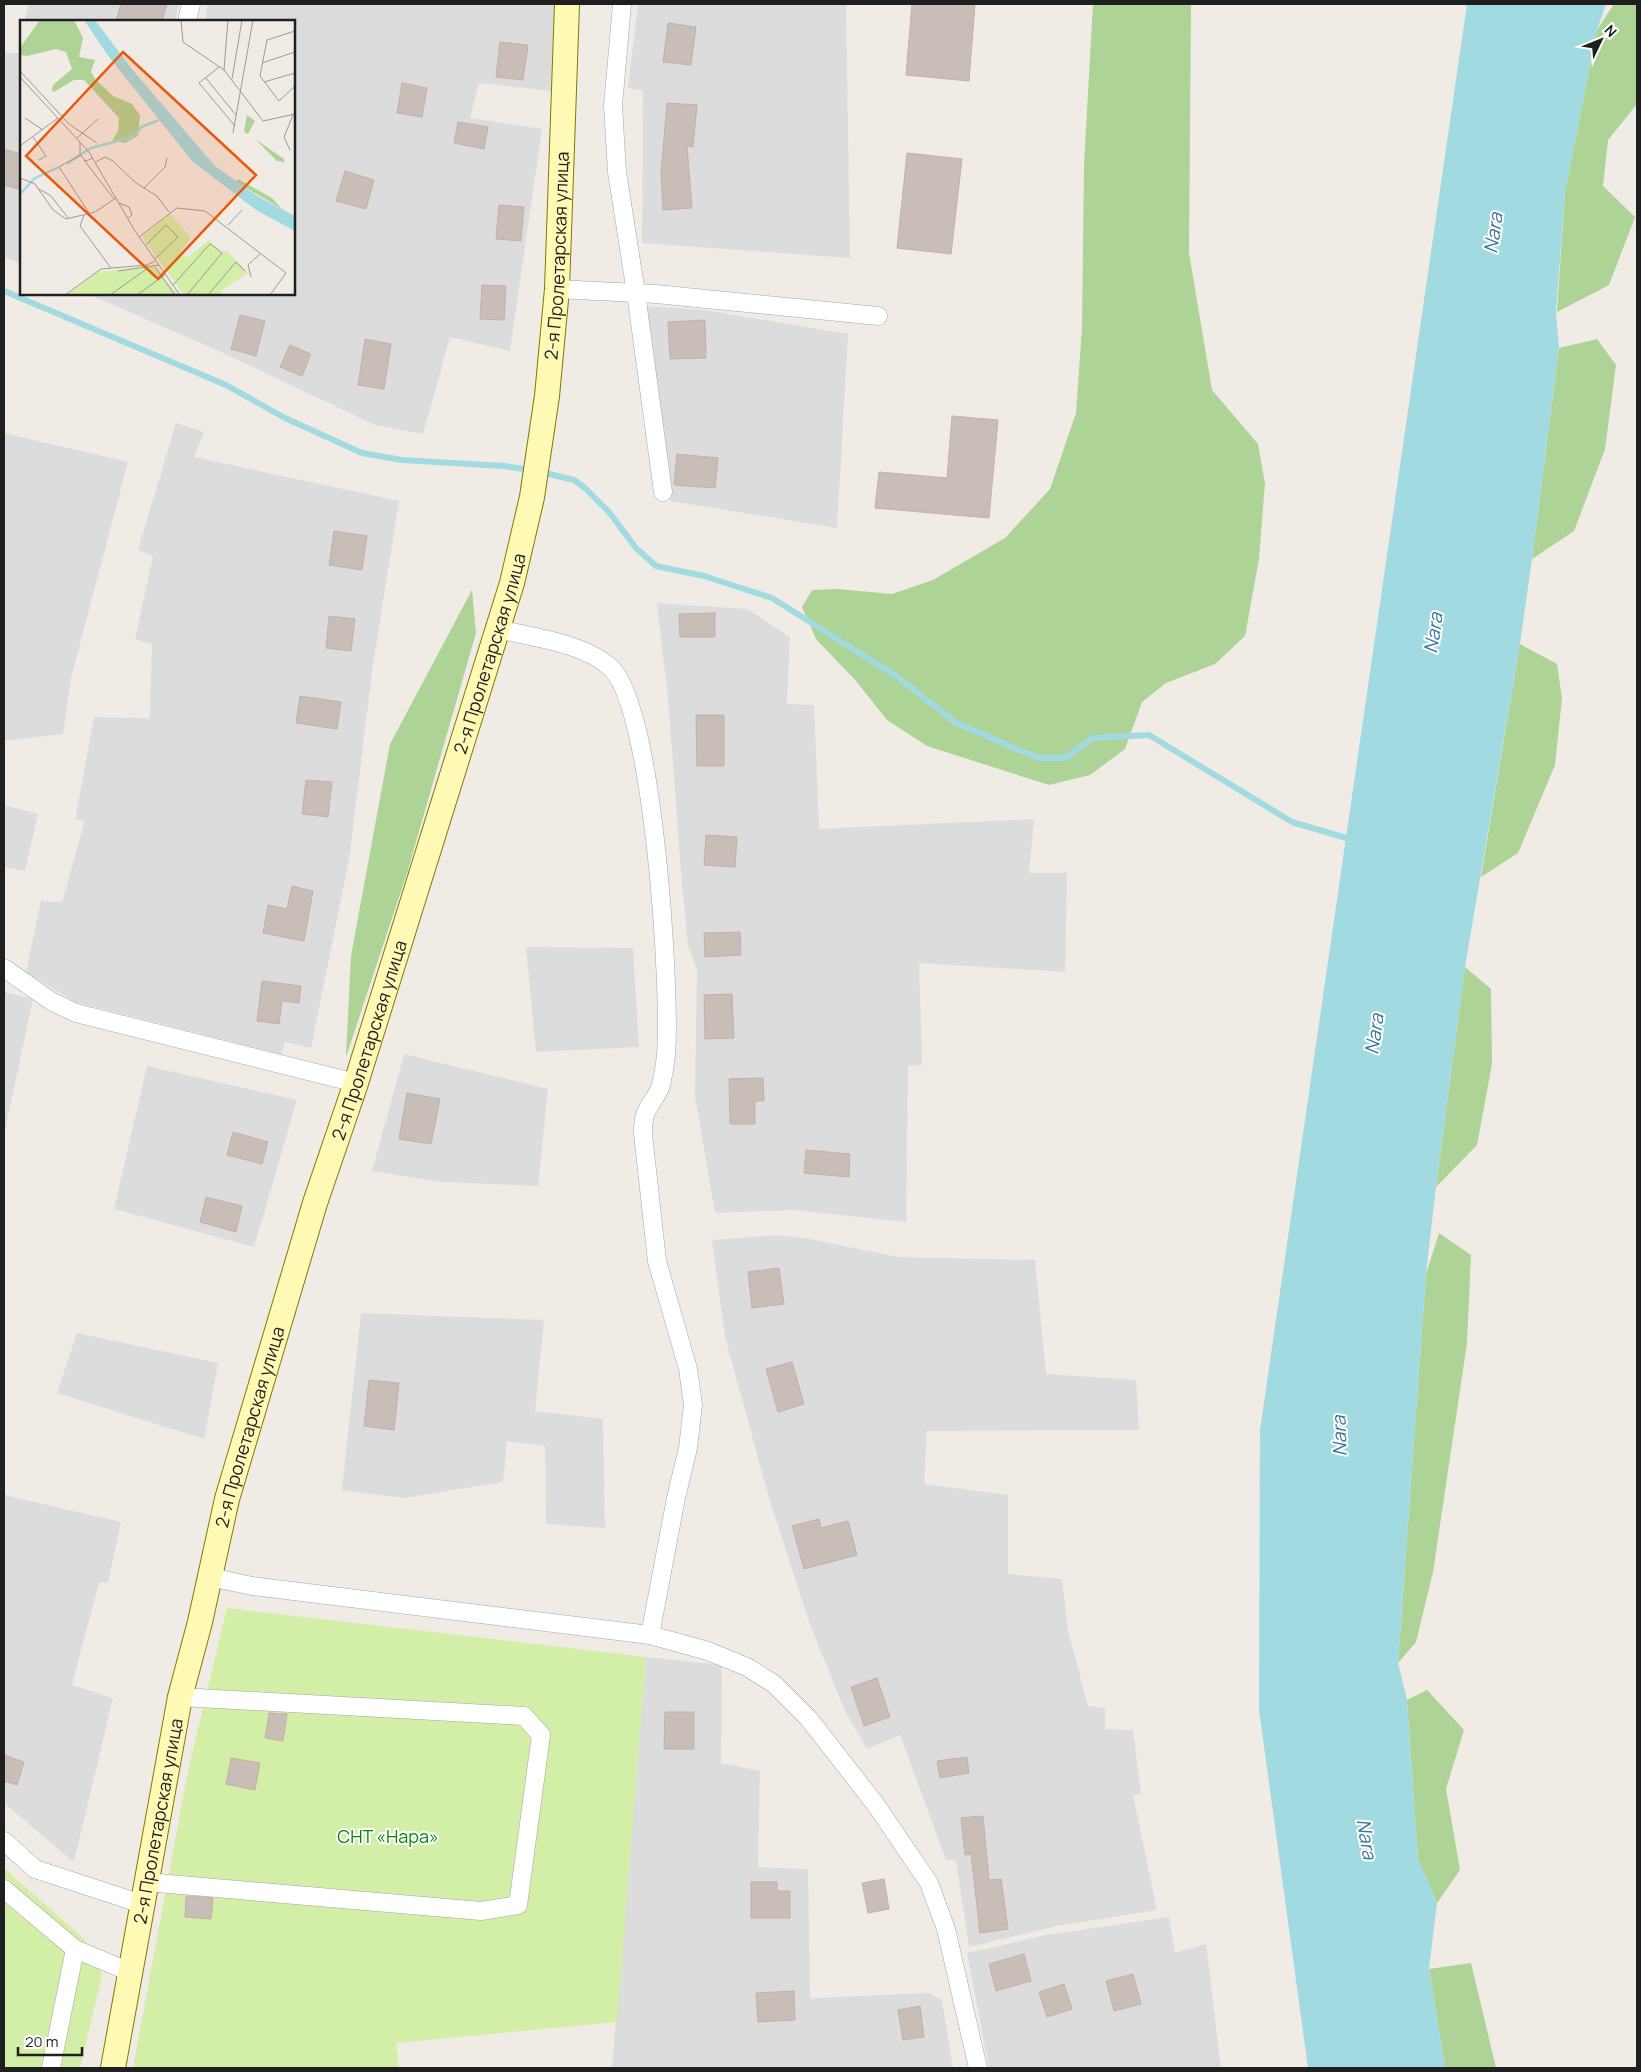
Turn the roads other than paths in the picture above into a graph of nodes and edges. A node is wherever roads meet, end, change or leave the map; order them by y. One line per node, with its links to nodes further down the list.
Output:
1 (191, 4): 4 (street)
2 (567, 4): 5 (main road, 2-я Пролетарская улица)
3 (622, 4): 6 (street)
4 (187, 20)
5 (557, 289): 6 (street); 9 (main road, 2-я Пролетарская улица)
6 (636, 293): 7 (street); 8 (street)
7 (878, 316)
8 (663, 492)
9 (497, 630): 11 (main road, 2-я Пролетарская улица); 13 (street)
10 (4, 968): 11 (street)
11 (356, 1083): 12 (main road, 2-я Пролетарская улица)
12 (210, 1577): 13 (street); 14 (main road, 2-я Пролетарская улица)
13 (650, 1635): 22 (street)
14 (180, 1697): 17 (main road, 2-я Пролетарская улица); 17 (street)
15 (4, 1841): 17 (street)
16 (7, 1893): 18 (street)
17 (144, 1893): 19 (main road, 2-я Пролетарская улица)
18 (75, 1949): 19 (street); 20 (street)
19 (130, 1972): 21 (main road, 2-я Пролетарская улица)
20 (51, 2068)
21 (113, 2068)
22 (978, 2068)

